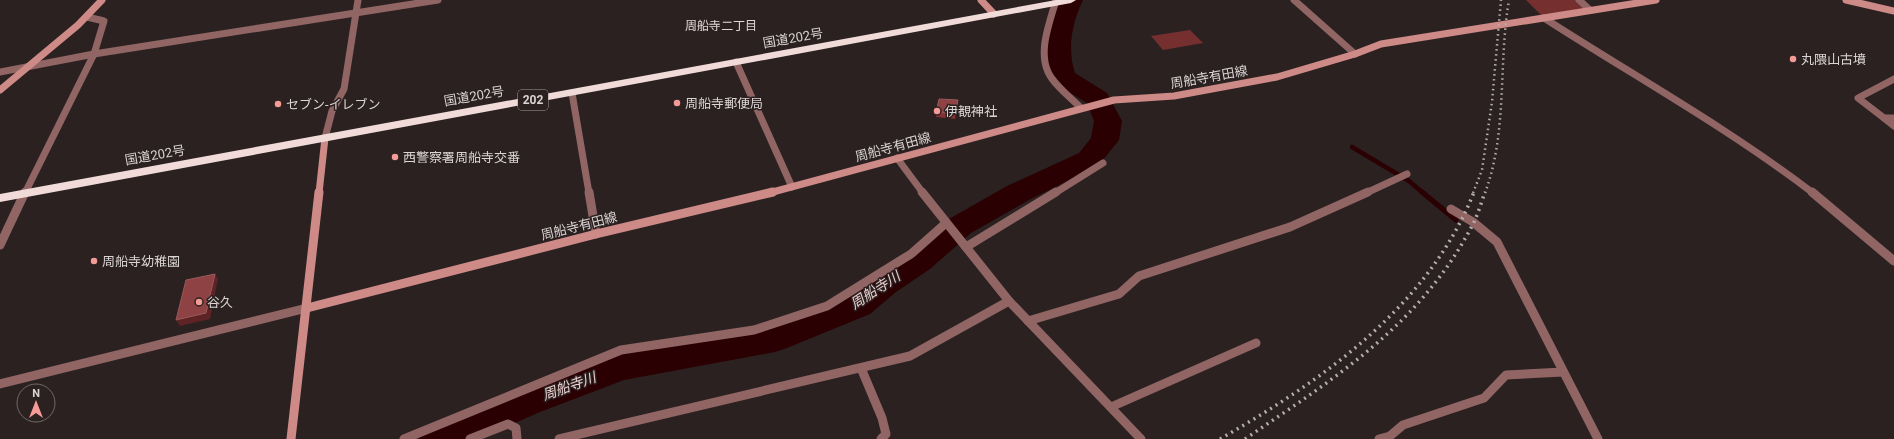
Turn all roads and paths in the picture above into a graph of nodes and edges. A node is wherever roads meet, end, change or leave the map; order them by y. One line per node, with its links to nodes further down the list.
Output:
1 (102, 0): 14 (main road)
2 (358, 0): 12 (street)
3 (438, 0): 12 (street)
4 (981, 0): 13 (main road)
5 (1294, 0): 17 (street)
6 (1579, 0): 10 (street)
7 (1656, 0): 10 (main road, 周船寺有田線)
8 (1846, 0): 11 (main road)
9 (1062, 1): 13 (highway, 国道202号 / 202); 24 (street)
10 (1590, 10): 15 (main road, 周船寺有田線)
11 (1894, 11)
12 (356, 12): 16 (street); 28 (street)
13 (994, 14): 18 (highway, 国道202号 / 202)
14 (86, 17): 16 (street); 19 (main road)
15 (1544, 18): 17 (main road, 周船寺有田線); 40 (street)
16 (94, 54): 19 (street); 33 (street)
17 (1355, 54): 24 (main road, 周船寺有田線)
18 (736, 62): 23 (highway, 国道202号 / 202); 32 (street)
19 (26, 68): 20 (street); 22 (main road)
20 (0, 72)
21 (1894, 79): 25 (street)
22 (0, 90)
23 (572, 93): 28 (highway, 国道202号 / 202); 37 (street)
24 (1081, 108): 29 (main road, 周船寺有田線)
25 (1884, 118): 26 (street); 27 (street)
26 (1894, 118)
27 (1894, 126)
28 (324, 138): 33 (highway, 国道202号 / 202); 42 (main road)
29 (897, 158): 32 (main road, 周船寺有田線); 36 (street)
30 (1103, 163): 38 (street)
31 (1403, 176): 43 (street)
32 (792, 187): 37 (main road, 周船寺有田線)
33 (25, 193): 34 (highway, 国道202号 / 202); 39 (street)
34 (0, 198)
35 (1451, 209): 46 (street)
36 (946, 224): 38 (street); 50 (street)
37 (596, 234): 42 (main road, 周船寺有田線)
38 (963, 244): 41 (street)
39 (0, 245)
40 (1894, 261)
41 (1009, 301): 43 (street); 45 (street)
42 (307, 308): 47 (street); 49 (main road)
43 (1028, 321): 48 (street)
44 (1256, 343): 48 (street)
45 (861, 368): 53 (street); 54 (street)
46 (1563, 372): 56 (street); 57 (street)
47 (0, 384)
48 (1111, 407): 55 (street)
49 (291, 439)
50 (404, 439)
51 (470, 439): 52 (street)
52 (517, 439)
53 (559, 439)
54 (882, 439)
55 (1141, 439)
56 (1379, 439)
57 (1598, 439)

